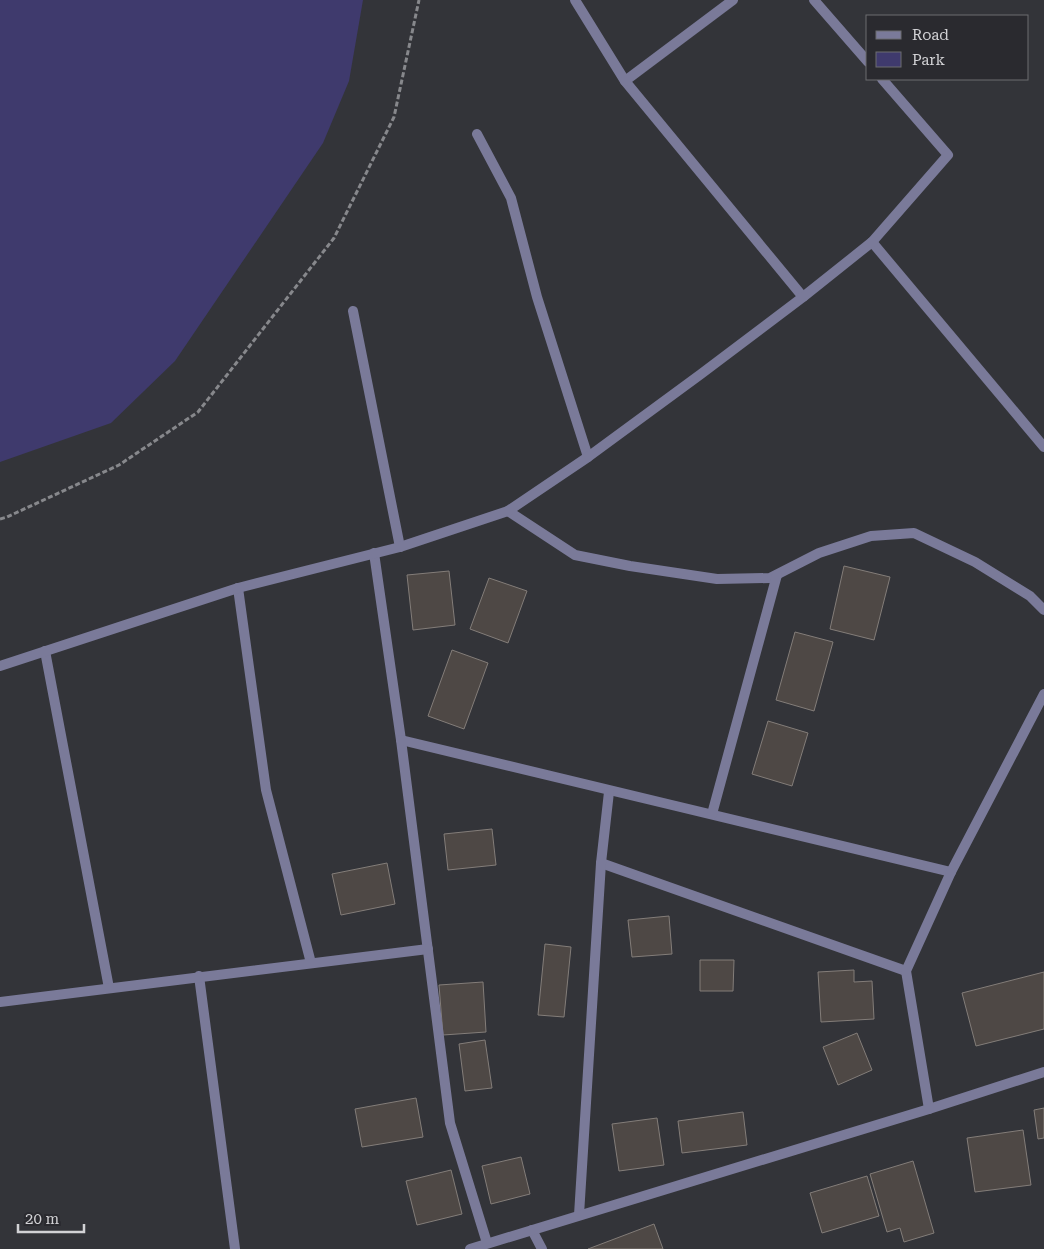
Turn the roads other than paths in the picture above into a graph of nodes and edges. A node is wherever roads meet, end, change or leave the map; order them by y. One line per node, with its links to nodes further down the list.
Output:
1 (575, 0): 6 (street)
2 (814, 0): 4 (street)
3 (729, 1): 6 (street)
4 (866, 60)
5 (883, 80): 8 (street)
6 (624, 81): 9 (street)
7 (477, 134): 12 (street)
8 (872, 242): 9 (street); 11 (street)
9 (803, 298): 12 (street)
10 (353, 311): 14 (street)
11 (1044, 447)
12 (588, 458): 13 (street)
13 (508, 511): 14 (street); 16 (street)
14 (400, 547): 15 (street)
15 (374, 553): 17 (street); 22 (street)
16 (777, 575): 18 (street); 24 (street)
17 (238, 588): 19 (street); 28 (street)
18 (1044, 610)
19 (45, 651): 20 (street); 31 (street)
20 (0, 666)
21 (1044, 694): 26 (street)
22 (401, 740): 23 (street); 27 (street)
23 (610, 792): 24 (street); 25 (street)
24 (712, 814): 26 (street)
25 (601, 863): 29 (street); 35 (street)
26 (951, 872): 29 (street)
27 (428, 949): 28 (street); 37 (street)
28 (312, 963): 30 (street)
29 (906, 971): 34 (street)
30 (199, 976): 31 (street); 38 (street)
31 (109, 988): 32 (street)
32 (0, 1002)
33 (1044, 1072): 34 (street)
34 (929, 1109): 35 (street)
35 (579, 1215): 36 (street)
36 (532, 1230): 37 (street); 40 (street)
37 (487, 1243): 39 (street)
38 (235, 1249)
39 (470, 1249)
40 (542, 1249)

